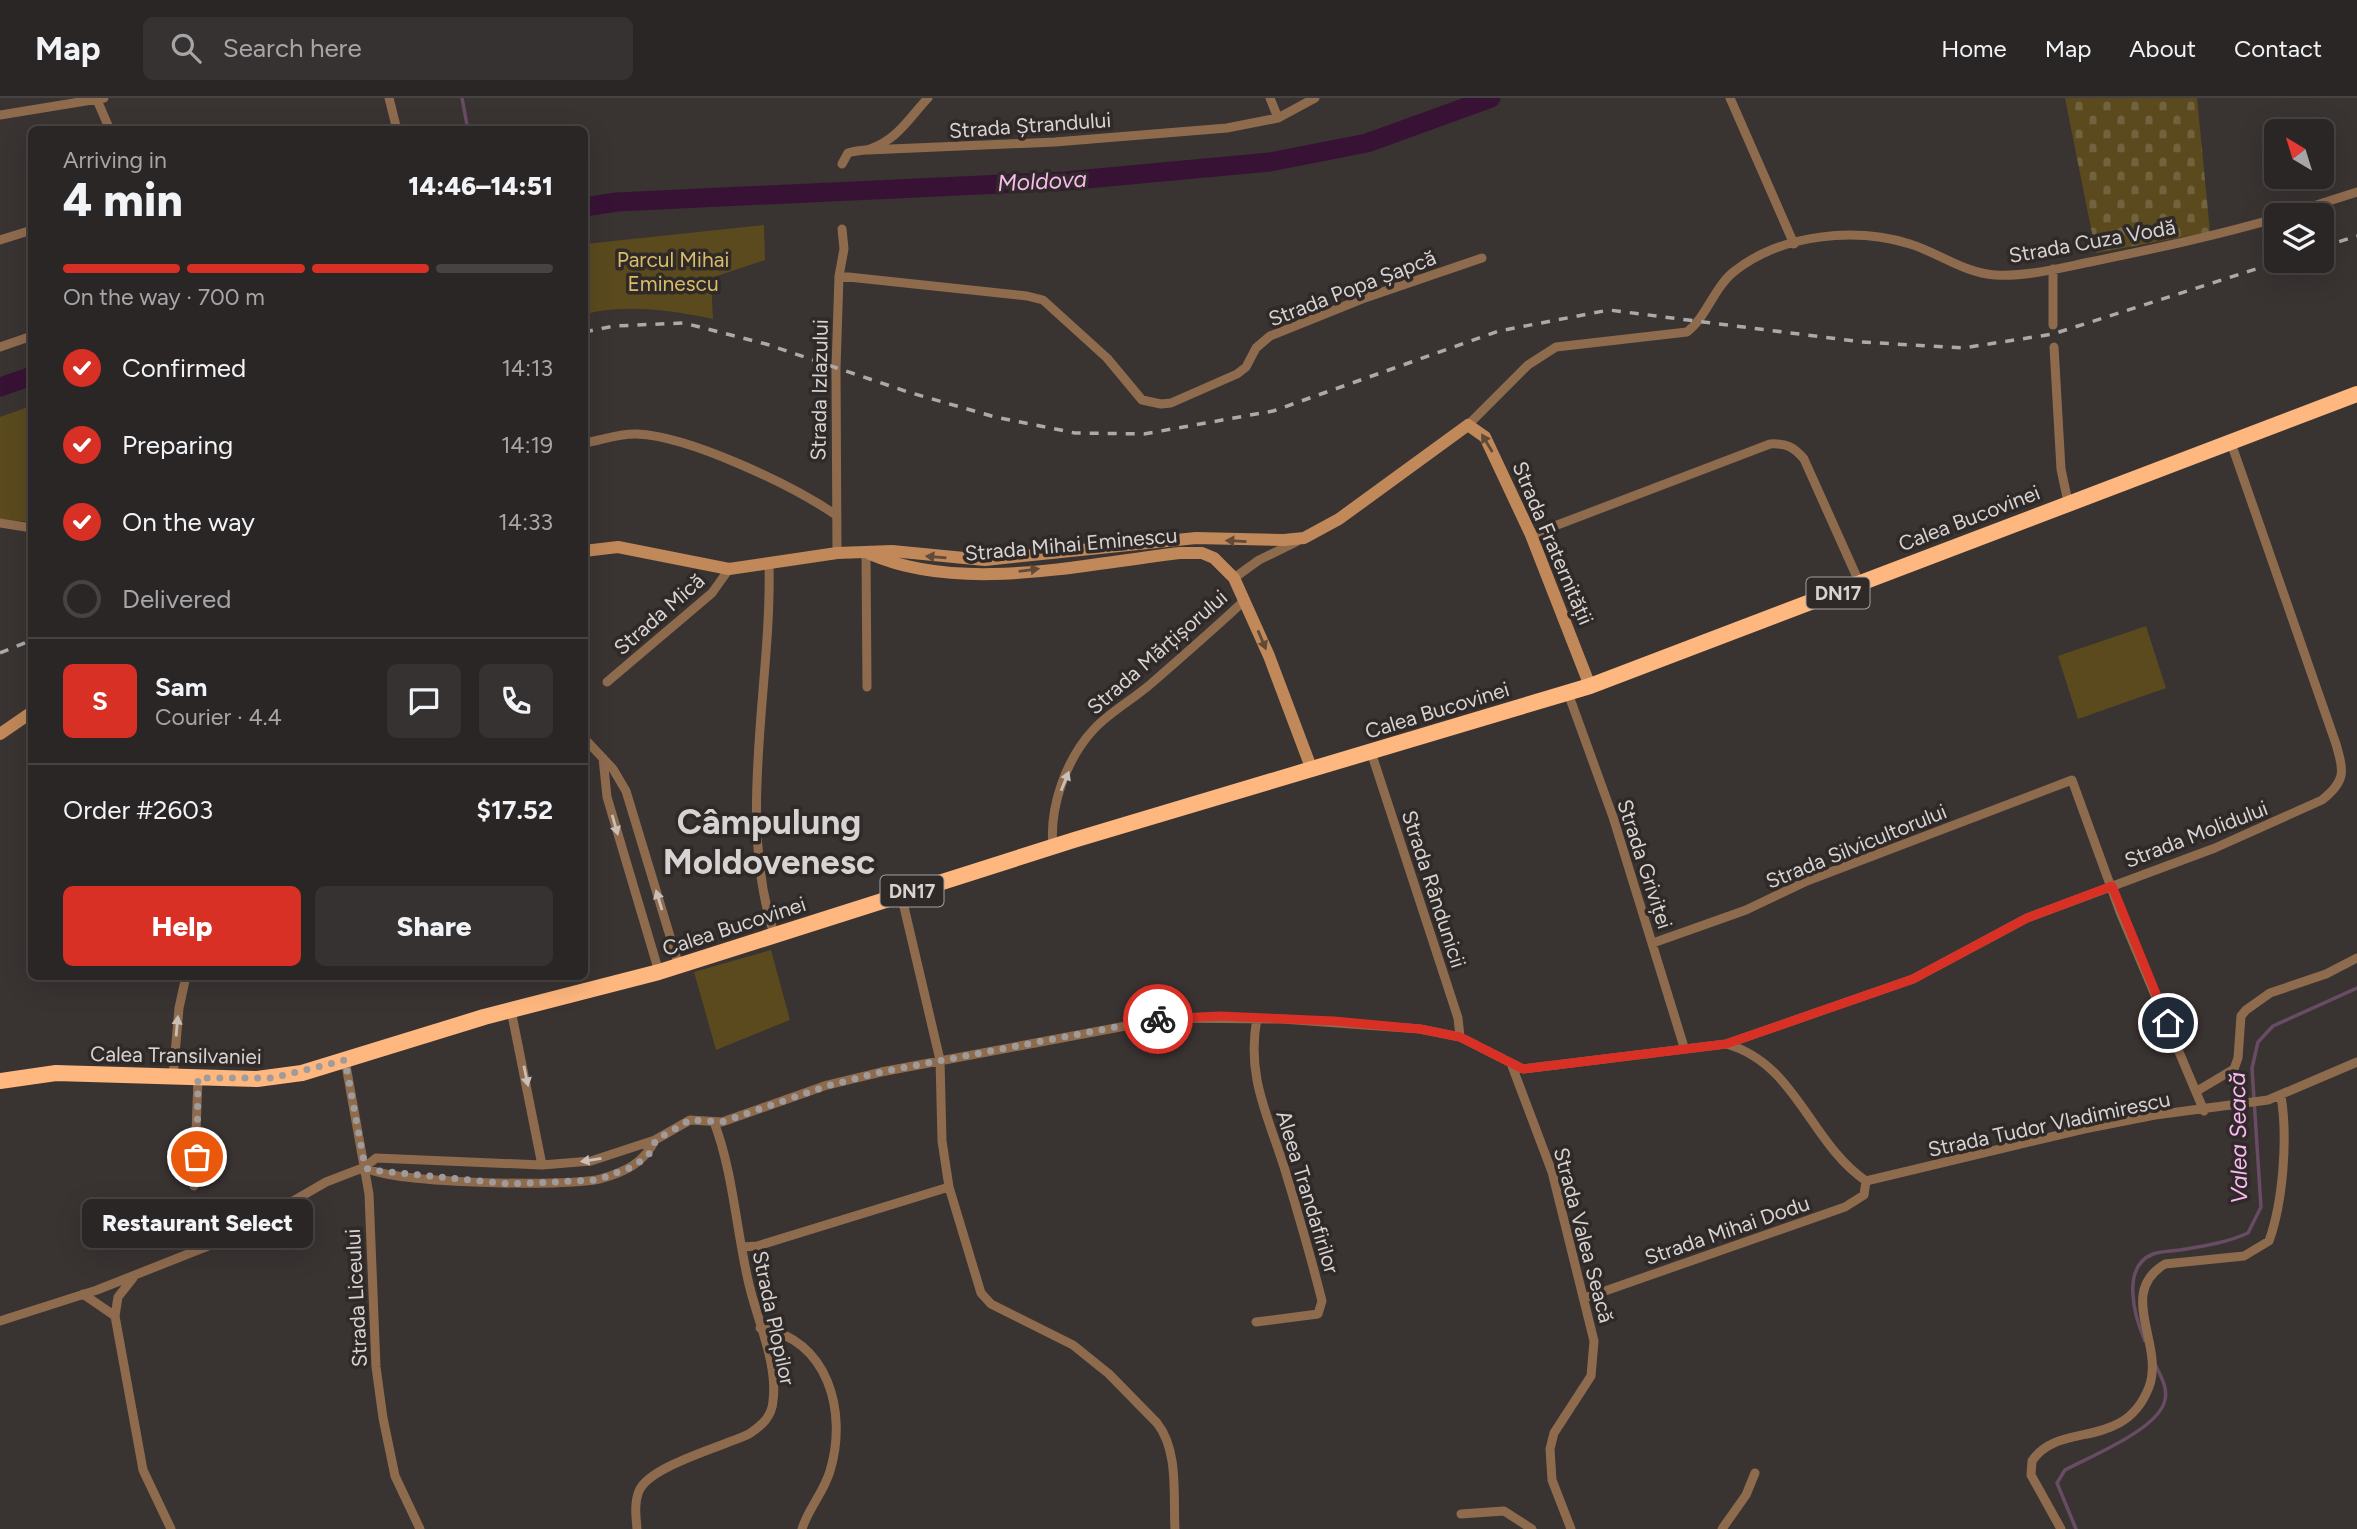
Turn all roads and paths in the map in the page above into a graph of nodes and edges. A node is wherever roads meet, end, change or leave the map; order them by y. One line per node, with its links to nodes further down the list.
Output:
1 (389, 98): 10 (street)
2 (928, 98): 11 (street)
3 (1270, 98): 8 (street)
4 (1315, 98): 8 (street, Strada Ștrandului)
5 (1730, 98): 19 (street)
6 (100, 99): 7 (street); 9 (street)
7 (0, 115)
8 (1278, 118): 11 (street, Strada Ștrandului)
9 (109, 126)
10 (396, 126)
11 (868, 150): 12 (street)
12 (842, 164)
13 (2357, 191): 14 (street)
14 (2321, 203)
15 (2264, 221): 21 (street, Strada Cuza Vodă)
16 (842, 229): 22 (street, Strada Izlazului)
17 (28, 231): 18 (street)
18 (0, 240)
19 (1794, 244): 21 (street, Strada Cuza Vodă); 23 (street, Strada Cuza Vodă)
20 (1482, 258): 22 (street, Strada Popa Șapcă)
21 (2053, 269): 24 (street)
22 (839, 276): 33 (street, Strada Izlazului)
23 (1698, 320): 29 (street, Strada Mihai Eminescu)
24 (2053, 325)
25 (28, 337): 26 (street)
26 (0, 347)
27 (2054, 347): 32 (street)
28 (2357, 394): 30 (highway, Calea Bucovinei / DN17)
29 (1468, 425): 36 (street, Strada Fraternității, one-way to 29); 37 (street, Strada Mihai Eminescu)
30 (2230, 440): 32 (highway, Calea Bucovinei / DN17); 57 (street, Strada Molidului)
31 (588, 442): 33 (street)
32 (2068, 502): 44 (highway, Calea Bucovinei / DN17)
33 (836, 514): 39 (street, Strada Izlazului)
34 (0, 523): 35 (street)
35 (28, 527)
36 (1531, 534): 44 (street); 47 (street, Strada Fraternității)
37 (1304, 538): 40 (street, Strada Mihai Eminescu, one-way to 40); 43 (street, Strada Mihai Eminescu)
38 (588, 551): 42 (street, Strada Mihai Eminescu)
39 (837, 553): 40 (street, Strada Mihai Eminescu); 41 (street, Strada Mihai Eminescu)
40 (866, 553): 43 (street, Strada Mihai Eminescu, one-way to 43); 48 (street)
41 (769, 565): 42 (street, Strada Mihai Eminescu); 59 (street)
42 (729, 569): 46 (street, Strada Mică)
43 (1234, 578): 45 (street)
44 (1860, 584): 47 (highway, Calea Bucovinei / DN17)
45 (1245, 600): 55 (street, one-way to 55); 56 (street, Strada Mărțișorului, one-way to 45)
46 (607, 682)
47 (1590, 685): 49 (highway, Calea Bucovinei / DN17)
48 (867, 687)
49 (1568, 693): 53 (highway, Calea Bucovinei / DN17); 60 (street, Strada Griviței)
50 (28, 715): 51 (street)
51 (0, 734)
52 (588, 742): 54 (street)
53 (1371, 752): 55 (highway, Calea Bucovinei / DN17); 67 (street, Strada Rândunicii)
54 (603, 758): 62 (street, one-way to 54); 63 (street, one-way to 63)
55 (1312, 770): 56 (highway, Calea Bucovinei / DN17)
56 (1053, 847): 58 (highway, Calea Bucovinei / DN17)
57 (2112, 886): 60 (street, Strada Silvicultorului); 68 (street, Strada Molidului); 77 (street)
58 (901, 894): 59 (highway, Calea Bucovinei / DN17); 71 (street)
59 (774, 934): 62 (highway, Calea Bucovinei / DN17)
60 (1653, 943): 69 (street, Strada Griviței)
61 (2357, 958): 77 (street)
62 (679, 966): 63 (highway, Calea Bucovinei / DN17)
63 (659, 972): 65 (highway, Calea Bucovinei / DN17)
64 (185, 980): 74 (street, one-way to 64)
65 (510, 1010): 70 (highway, Calea Transilvaniei / DN17); 82 (street, one-way to 82)
66 (1257, 1018): 67 (street); 71 (street); 93 (street, Aleea Trandafirilor)
67 (1460, 1037): 73 (street)
68 (1726, 1044): 69 (street); 84 (street)
69 (1684, 1047): 73 (street)
70 (345, 1060): 75 (highway, Calea Transilvaniei / DN17); 83 (street, Strada Liceului)
71 (940, 1060): 80 (street); 86 (street)
72 (2357, 1062): 78 (street, Strada Tudor Vladimirescu)
73 (1512, 1066): 90 (street, Strada Valea Seacă)
74 (173, 1077): 75 (highway, Calea Transilvaniei / DN17); 76 (highway, Calea Transilvaniei / DN17)
75 (198, 1078): 85 (street)
76 (0, 1081)
77 (2197, 1091): 79 (street)
78 (2281, 1096): 79 (street, Strada Tudor Vladimirescu); 105 (street)
79 (2204, 1111): 84 (street, Strada Tudor Vladimirescu)
80 (714, 1122): 81 (street); 87 (street, Strada Plopilor)
81 (656, 1140): 82 (street, one-way to 82); 83 (street)
82 (542, 1164): 83 (street)
83 (365, 1167): 88 (street); 98 (street, Strada Liceului)
84 (1866, 1181): 90 (street, Strada Mihai Dodu)
85 (194, 1186)
86 (949, 1187): 87 (street); 101 (street)
87 (741, 1247): 94 (street, Strada Plopilor)
88 (136, 1274): 89 (street); 91 (street)
89 (83, 1294): 91 (street); 92 (street)
90 (1585, 1298): 103 (street, Strada Valea Seacă)
91 (115, 1316): 97 (street)
92 (0, 1321)
93 (1256, 1322)
94 (760, 1328): 99 (street, Strada Plopilor); 100 (street)
95 (1755, 1473): 104 (street)
96 (1461, 1514): 102 (street)
97 (171, 1529)
98 (420, 1529)
99 (637, 1529)
100 (802, 1529)
101 (1175, 1529)
102 (1532, 1529)
103 (1571, 1529)
104 (1722, 1529)
105 (2061, 1529)

